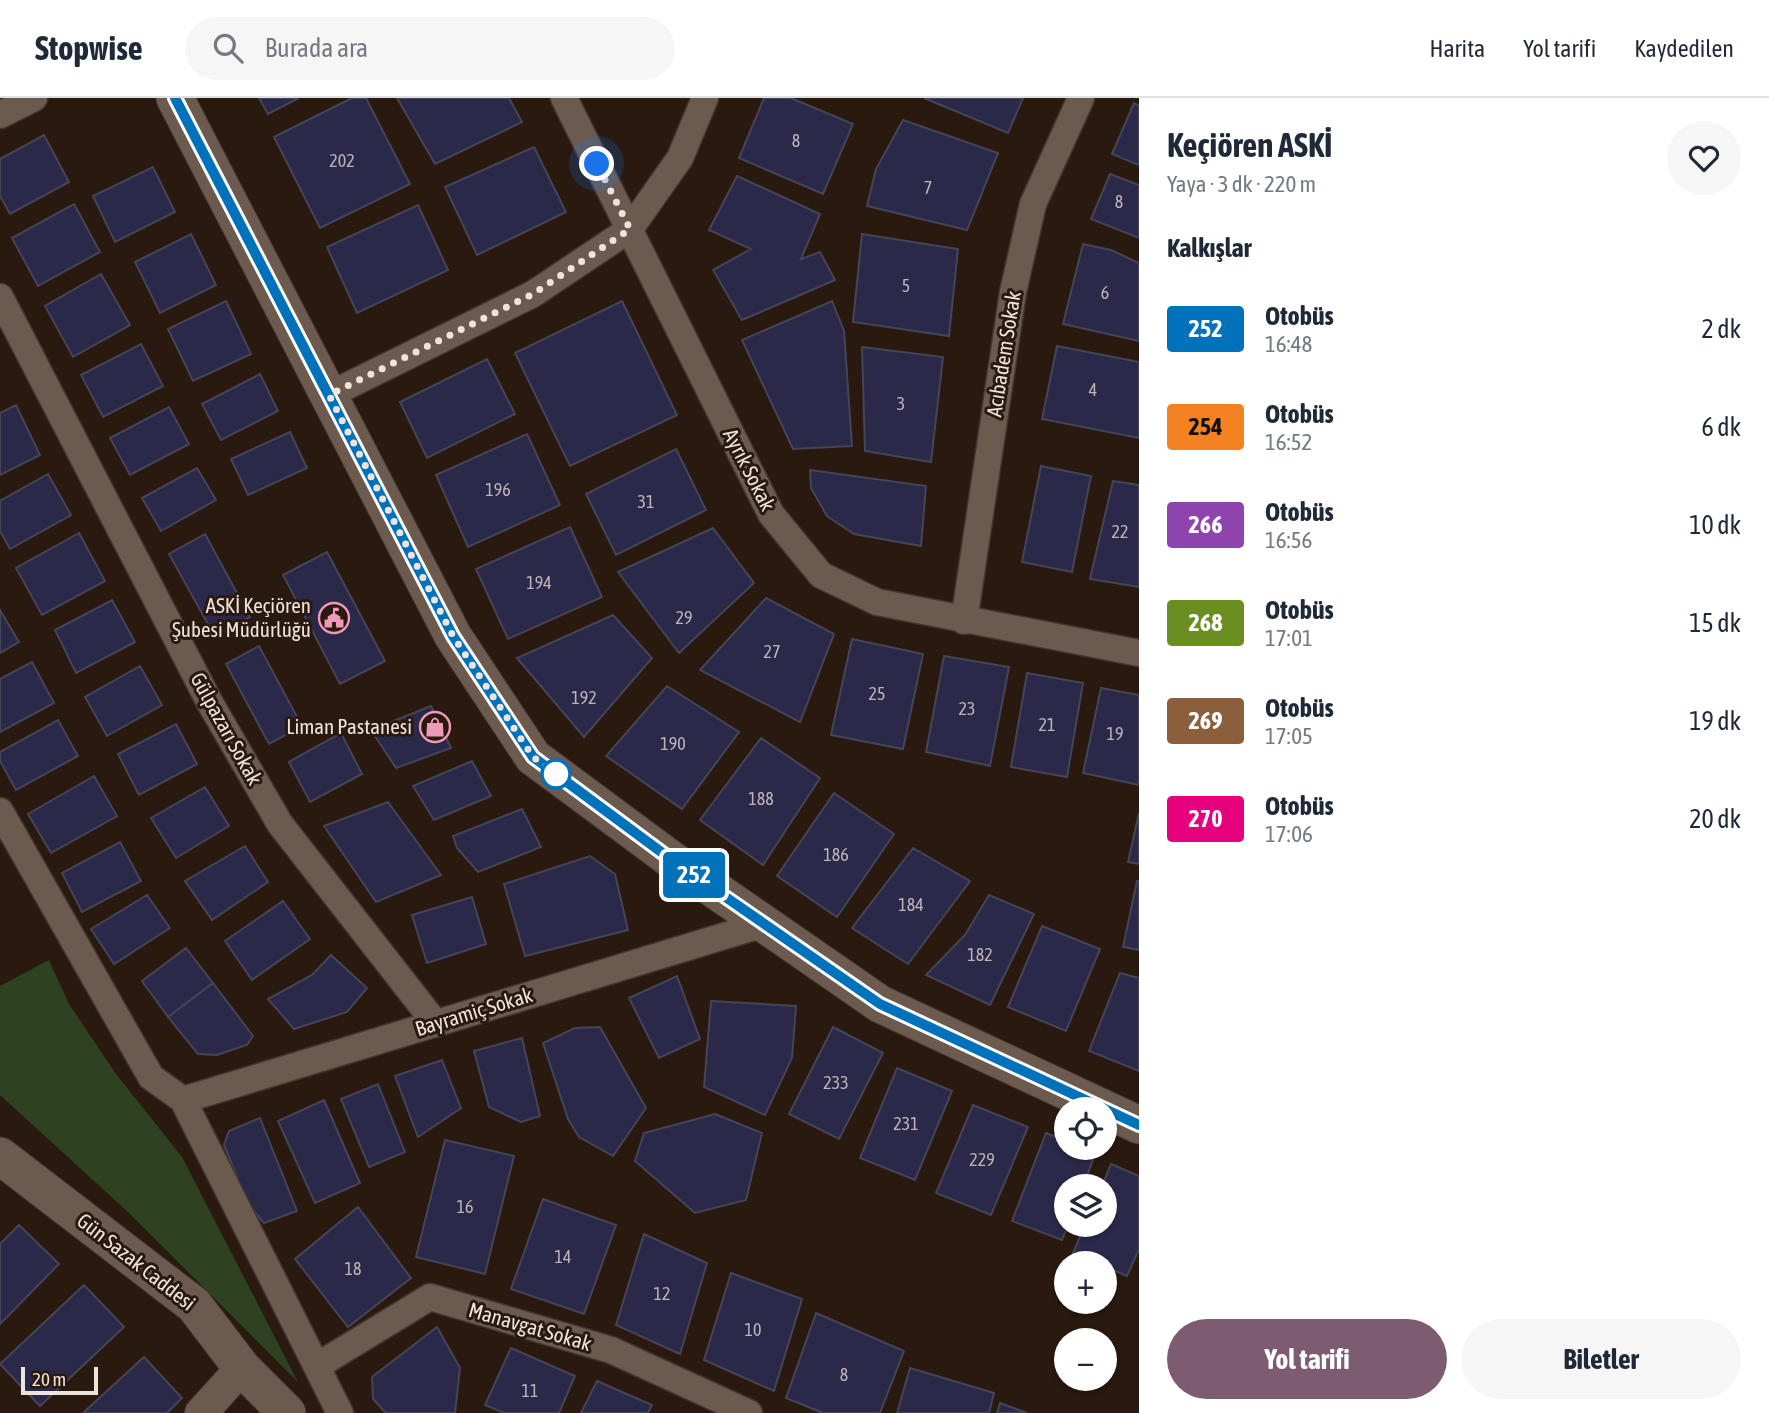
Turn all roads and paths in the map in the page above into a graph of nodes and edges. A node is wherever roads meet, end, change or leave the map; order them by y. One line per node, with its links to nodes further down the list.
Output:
1 (34, 98): 6 (street)
2 (175, 98): 9 (main road)
3 (565, 98): 7 (street, Ayrık Sokak)
4 (705, 98): 7 (street)
5 (1081, 98): 10 (street, Acıbadem Sokak)
6 (0, 115)
7 (630, 229): 9 (street); 10 (street, Ayrık Sokak)
8 (0, 297): 14 (street, Gülpazarı Sokak)
9 (329, 395): 13 (main road)
10 (964, 621): 11 (street, Ayrık Sokak)
11 (1139, 653)
12 (0, 811): 15 (street)
13 (764, 924): 14 (street, Bayramiç Sokak); 16 (main road)
14 (436, 1024): 15 (street, Bayramiç Sokak)
15 (183, 1100): 18 (street)
16 (1139, 1125)
17 (0, 1156): 19 (main road, Gün Sazak Caddesi)
18 (317, 1366): 22 (street); 23 (street, Manavgat Sokak)
19 (242, 1368): 20 (street); 21 (main road, Gün Sazak Caddesi)
20 (201, 1413)
21 (287, 1413)
22 (340, 1413)
23 (749, 1413)

